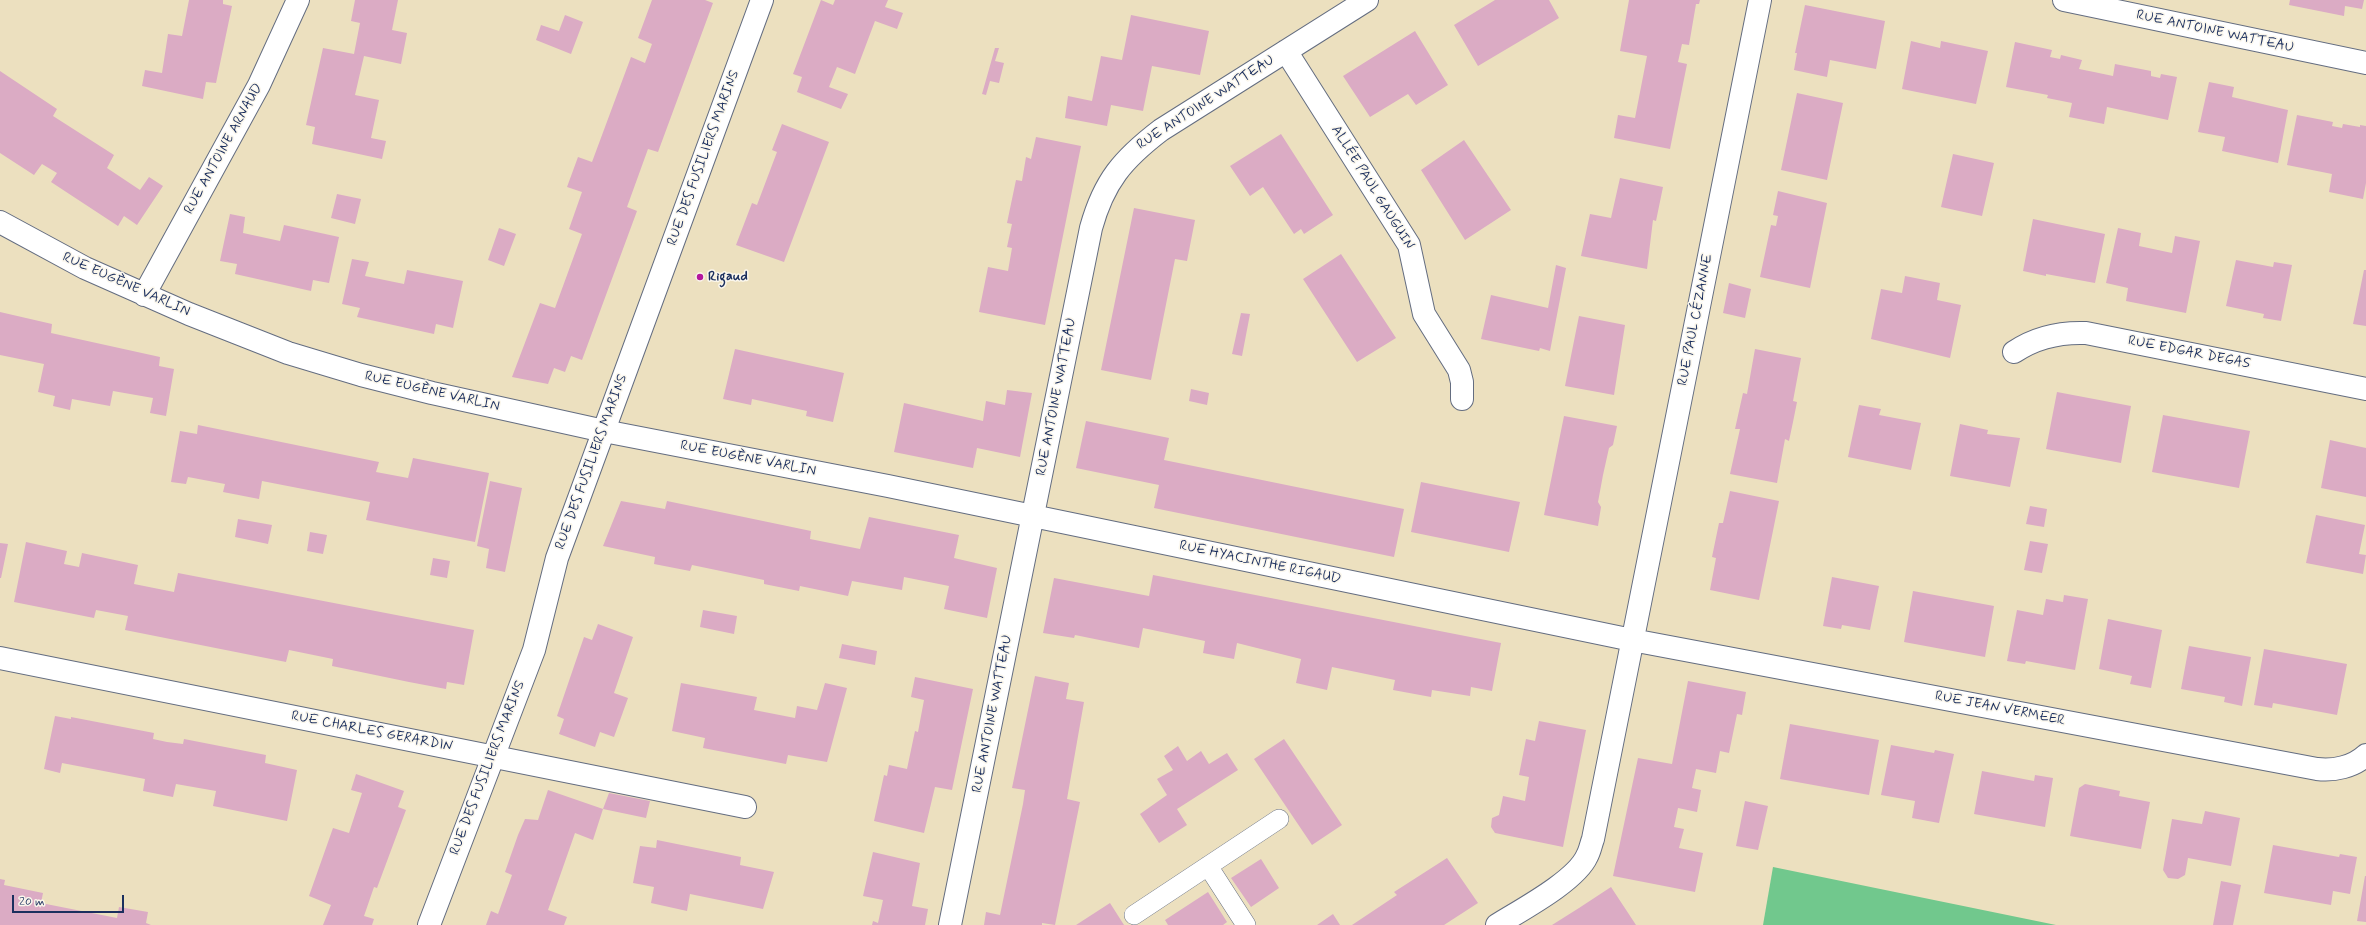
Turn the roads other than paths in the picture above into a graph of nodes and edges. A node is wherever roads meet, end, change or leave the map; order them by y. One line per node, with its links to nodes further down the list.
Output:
1 (298, 0): 9 (street, RUE ANTOINE ARNAUD)
2 (762, 0): 13 (street, RUE DES FUSILIERS MARINS)
3 (1367, 0): 6 (street, RUE ANTOINE WATTEAU)
4 (1760, 0): 16 (street, RUE PAUL CÉZANNE)
5 (2064, 0): 7 (street, RUE ANTOINE WATTEAU)
6 (1286, 51): 12 (street, ALLÉE PAUL GAUGUIN); 15 (street, RUE ANTOINE WATTEAU)
7 (2366, 63)
8 (0, 222): 9 (street, RUE EUGÈNE VARLIN)
9 (144, 295): 13 (street, RUE EUGÈNE VARLIN)
10 (2014, 352): 11 (street, RUE EDGAR DEGAS)
11 (2366, 389)
12 (1462, 399)
13 (604, 431): 14 (street, RUE EUGÈNE VARLIN); 19 (street, RUE DES FUSILIERS MARINS)
14 (888, 486): 15 (street, RUE HYACINTHE RIGAUD)
15 (1033, 515): 16 (street, RUE HYACINTHE RIGAUD); 25 (street, RUE ANTOINE WATTEAU)
16 (1632, 640): 18 (street, RUE JEAN VERMEER); 27 (street, RUE PAUL CÉZANNE)
17 (0, 658): 19 (street, RUE CHARLES GERARDIN)
18 (2365, 755)
19 (492, 756): 20 (street, RUE CHARLES GERARDIN); 24 (street, RUE DES FUSILIERS MARINS)
20 (745, 807)
21 (1279, 819): 22 (lane)
22 (1208, 866): 23 (lane); 26 (lane)
23 (1134, 915)
24 (429, 925)
25 (950, 925)
26 (1246, 925)
27 (1497, 925)

